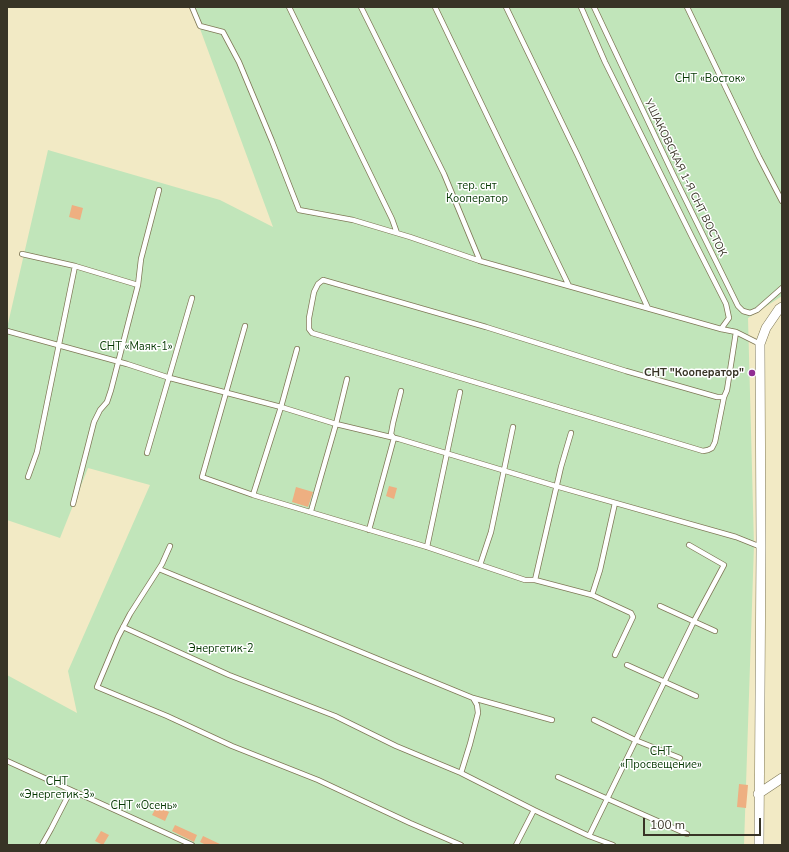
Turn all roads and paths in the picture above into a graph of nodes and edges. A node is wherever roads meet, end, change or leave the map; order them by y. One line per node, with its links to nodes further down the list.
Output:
1 (192, 7): 11 (lane)
2 (289, 7): 11 (lane)
3 (361, 7): 13 (lane)
4 (434, 7): 16 (lane)
5 (506, 7): 20 (lane)
6 (581, 7): 22 (lane)
7 (594, 7): 17 (lane, УШАКОВСКАЯ 1-Я СНТ ВОСТОК)
8 (687, 7): 10 (lane)
9 (159, 190): 15 (lane)
10 (782, 201)
11 (397, 233): 13 (lane)
12 (22, 254): 14 (lane)
13 (480, 261): 16 (lane)
14 (75, 266): 15 (lane); 26 (lane)
15 (138, 285): 28 (lane)
16 (569, 286): 20 (lane)
17 (782, 288)
18 (192, 298): 29 (lane)
19 (782, 307): 25 (street)
20 (648, 308): 22 (lane)
21 (245, 326): 33 (lane)
22 (721, 329): 24 (lane)
23 (7, 331): 26 (lane)
24 (736, 332): 25 (lane); 34 (lane)
25 (760, 344): 53 (street)
26 (59, 345): 28 (lane); 43 (lane)
27 (297, 349): 35 (lane)
28 (118, 361): 29 (lane); 47 (lane)
29 (170, 378): 33 (lane); 40 (lane)
30 (347, 379): 36 (lane)
31 (401, 391): 39 (lane)
32 (460, 392): 41 (lane)
33 (226, 394): 35 (lane); 45 (lane)
34 (724, 397): 34 (lane)
35 (281, 407): 36 (lane); 45 (lane)
36 (336, 424): 39 (lane); 48 (lane)
37 (513, 427): 42 (lane)
38 (571, 433): 44 (lane)
39 (394, 438): 41 (lane); 49 (lane)
40 (147, 453)
41 (447, 454): 42 (lane); 52 (lane)
42 (504, 470): 44 (lane); 54 (lane)
43 (28, 477)
44 (557, 487): 46 (lane); 56 (lane)
45 (253, 495): 48 (lane)
46 (615, 503): 53 (lane); 57 (lane)
47 (73, 504)
48 (311, 511): 49 (lane)
49 (369, 530): 52 (lane)
50 (689, 545): 59 (lane)
51 (170, 546): 55 (lane)
52 (426, 547): 54 (lane)
53 (761, 547): 76 (street)
54 (480, 564): 56 (lane)
55 (159, 569): 60 (lane); 66 (lane)
56 (535, 580): 57 (lane)
57 (592, 595): 62 (lane)
58 (660, 606): 59 (lane)
59 (694, 622): 61 (lane); 64 (lane)
60 (123, 627): 72 (lane); 83 (lane)
61 (715, 631)
62 (615, 655)
63 (627, 665): 64 (lane)
64 (664, 681): 65 (lane); 69 (lane)
65 (696, 696)
66 (473, 698): 67 (lane); 72 (lane)
67 (552, 720)
68 (594, 720): 69 (lane)
69 (635, 740): 70 (lane); 77 (lane)
70 (680, 758)
71 (7, 761): 75 (lane)
72 (461, 773): 78 (lane)
73 (558, 777): 77 (lane)
74 (782, 778): 76 (street)
75 (71, 790): 81 (lane); 82 (lane)
76 (758, 794): 86 (street)
77 (608, 799): 79 (lane); 80 (lane)
78 (534, 810): 80 (lane); 84 (lane)
79 (687, 834)
80 (589, 836): 85 (lane)
81 (42, 845)
82 (192, 845)
83 (461, 845)
84 (516, 845)
85 (613, 845)
86 (759, 845)

